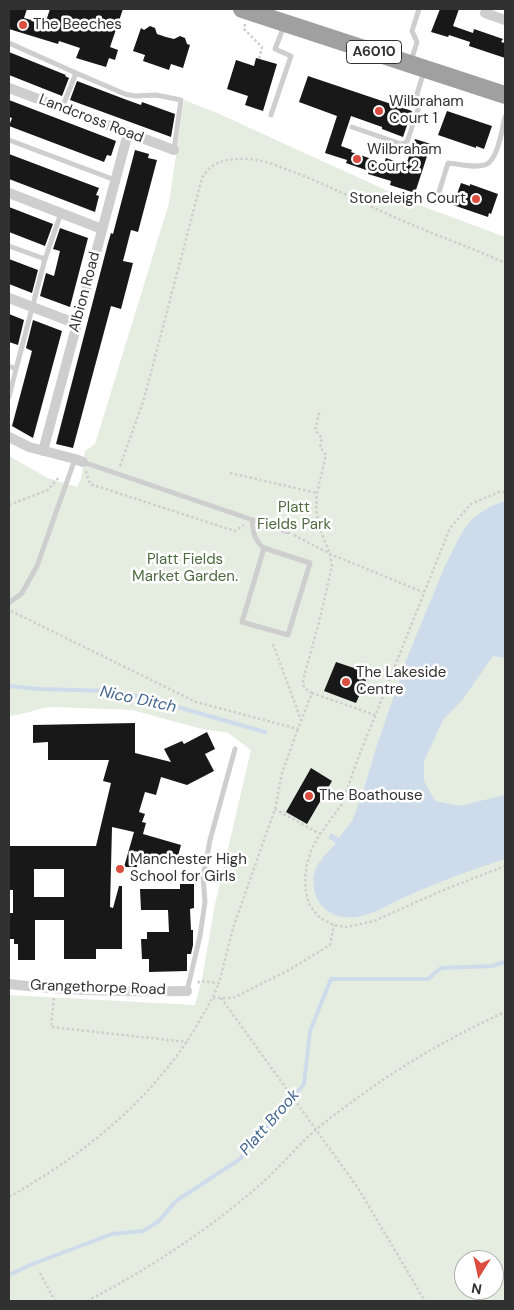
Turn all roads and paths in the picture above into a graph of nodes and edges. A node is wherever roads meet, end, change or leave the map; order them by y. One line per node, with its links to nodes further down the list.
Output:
1 (419, 9): 8 (lane)
2 (246, 10): 5 (highway, A6010); 7 (path)
3 (485, 13): 4 (street)
4 (505, 20)
5 (285, 23): 8 (highway, A6010); 13 (lane)
6 (9, 43): 9 (lane)
7 (259, 59)
8 (418, 66): 11 (highway, A6010); 15 (lane)
9 (76, 72): 12 (lane); 18 (lane)
10 (9, 88): 12 (street, Landcross Road)
11 (505, 94)
12 (62, 108): 16 (street, Landcross Road)
13 (271, 115)
14 (505, 117): 21 (lane)
15 (352, 128)
16 (128, 133): 18 (street, Landcross Road); 19 (street, Albion Road)
17 (9, 140): 19 (lane)
18 (174, 150)
19 (116, 180): 23 (street, Albion Road)
20 (9, 193): 22 (street)
21 (436, 202)
22 (61, 213): 23 (street); 25 (lane)
23 (102, 229): 29 (street, Albion Road)
24 (9, 246): 25 (lane)
25 (45, 259): 28 (lane)
26 (505, 262): 37 (path)
27 (9, 298): 28 (street)
28 (33, 308): 29 (street); 31 (lane)
29 (77, 324): 35 (street, Albion Road)
30 (9, 366): 31 (lane)
31 (16, 369): 32 (lane)
32 (9, 397)
33 (320, 410): 40 (path)
34 (9, 437): 35 (street)
35 (43, 451): 36 (street)
36 (79, 460): 37 (lane); 41 (path); 42 (path); 47 (lane)
37 (117, 474): 42 (lane)
38 (230, 474): 40 (path)
39 (505, 492): 46 (path)
40 (318, 493): 45 (path)
41 (9, 505)
42 (252, 520): 43 (lane); 44 (lane)
43 (288, 532): 45 (path)
44 (264, 548): 44 (lane)
45 (330, 554): 46 (path); 50 (path)
46 (423, 592): 51 (path)
47 (9, 603)
48 (9, 610): 53 (path)
49 (273, 644): 52 (path)
50 (312, 693): 51 (path); 52 (path)
51 (375, 715): 56 (path)
52 (301, 720): 53 (path)
53 (298, 729): 55 (path)
54 (235, 749): 62 (lane)
55 (275, 809): 56 (path); 59 (path)
56 (320, 834): 58 (path)
57 (505, 866): 58 (path)
58 (334, 926): 64 (path)
59 (218, 983): 62 (path); 63 (path)
60 (9, 984): 61 (street, Grangethorpe Road)
61 (54, 989): 62 (street, Grangethorpe Road); 66 (path)
62 (187, 991)
63 (213, 998): 64 (path); 66 (path)
64 (221, 998): 67 (path)
65 (505, 1012): 67 (path)
66 (187, 1042): 68 (path)
67 (317, 1129): 71 (path); 72 (path)
68 (9, 1197)
69 (40, 1272): 70 (path)
70 (55, 1301)
71 (87, 1301)
72 (425, 1301)

